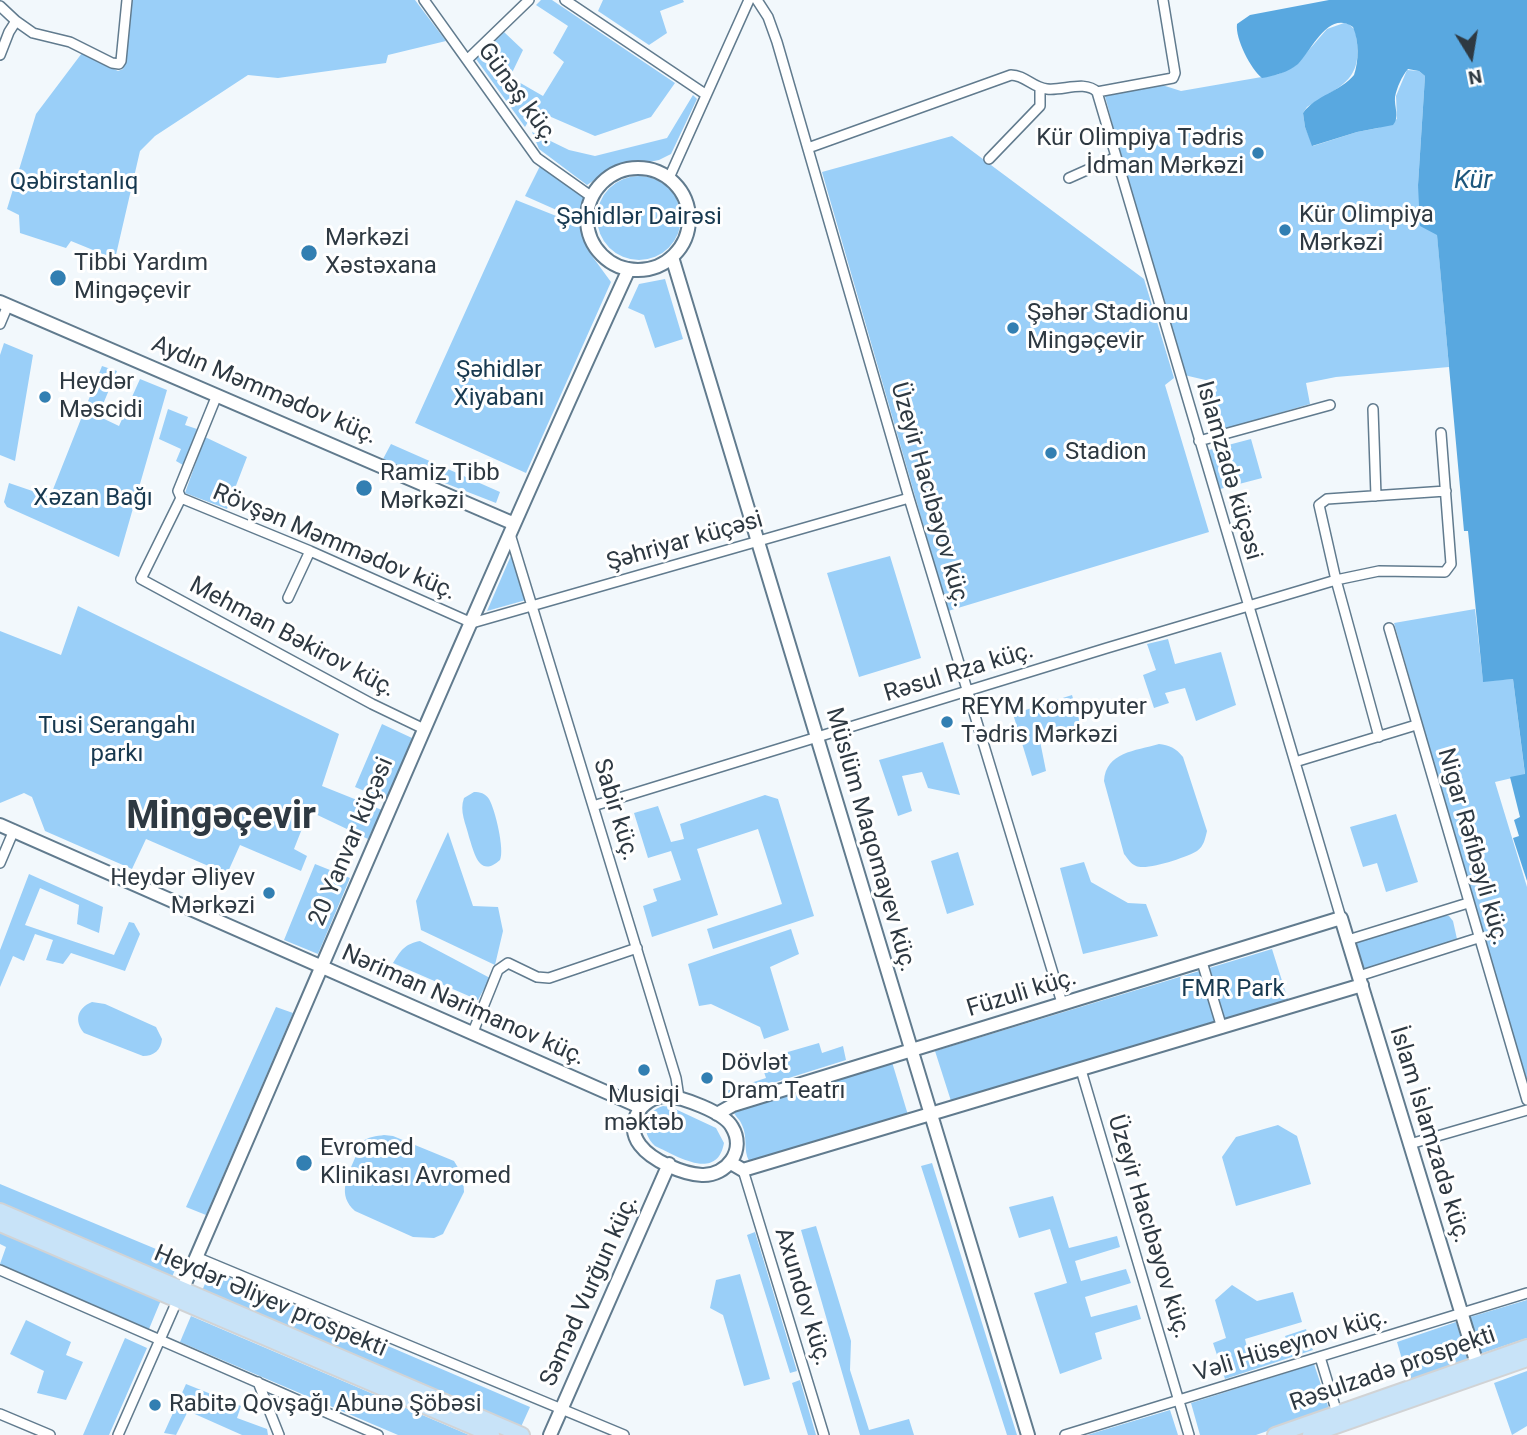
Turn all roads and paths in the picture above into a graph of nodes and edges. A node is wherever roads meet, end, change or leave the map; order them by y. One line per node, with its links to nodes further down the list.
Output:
1 (127, 0): 9 (street)
2 (424, 0): 11 (street, Günəş küç.)
3 (529, 0): 11 (street)
4 (565, 0): 14 (street)
5 (749, 0): 14 (street)
6 (757, 0): 15 (street, Üzeyir Hacıbəyov küç.)
7 (1163, 0): 13 (street)
8 (0, 6): 9 (street)
9 (16, 21): 10 (street)
10 (0, 55)
11 (468, 58): 20 (street, Günəş küç.)
12 (1040, 88): 13 (street); 15 (street); 17 (street)
13 (1097, 92): 16 (street, Islamzadə küçəsi)
14 (705, 94): 18 (street)
15 (808, 148): 33 (street, Üzeyir Hacıbəyov küç.)
16 (1115, 157): 19 (street); 29 (street, Islamzadə küçəsi)
17 (989, 159)
18 (669, 178): 20 (street); 21 (street)
19 (1069, 178)
20 (592, 197): 22 (street)
21 (672, 257): 22 (street); 35 (street, Müslüm Maqomayev küç.)
22 (629, 269): 34 (street, 20 Yanvar küçəsi)
23 (4, 304): 24 (street); 25 (street, Aydın Məmmədov küç.)
24 (0, 324)
25 (217, 395): 32 (street); 34 (street, Aydın Məmmədov küç.)
26 (1330, 405): 29 (street)
27 (1373, 409): 31 (street)
28 (1441, 433): 30 (street)
29 (1199, 441): 40 (street, Islamzadə küçəsi)
30 (1446, 491): 31 (street); 37 (street, Rəsul Rza küç.)
31 (1376, 496): 37 (street)
32 (181, 498): 36 (street, Rövşən Məmmədov küç.); 45 (street, Mehman Bəkirov küç.)
33 (908, 498): 35 (street, Şəhriyar küçəsi); 43 (street, Üzeyir Hacıbəyov küç.)
34 (510, 528): 39 (street, Sabir küç.); 41 (street, 20 Yanvar küçəsi)
35 (760, 541): 39 (street, Şəhriyar küçəsi); 46 (street, Müslüm Maqomayev küç.)
36 (310, 551): 38 (street); 41 (street, Rövşən Məmmədov küç.)
37 (1336, 580): 40 (street, Rəsul Rza küç.); 47 (street)
38 (288, 598)
39 (532, 606): 41 (street, Şəhriyar küçəsi); 49 (street, Sabir küç.)
40 (1248, 606): 43 (street, Rəsul Rza küç.); 48 (street, Islamzadə küçəsi)
41 (472, 623): 45 (street, 20 Yanvar küçəsi)
42 (1389, 628): 44 (street, Nigar Rəfibəyli küç.)
43 (967, 691): 46 (street, Rəsul Rza küç.); 61 (street, Üzeyir Hacıbəyov küç.)
44 (1416, 725): 47 (street); 53 (street, Nigar Rəfibəyli küç.)
45 (424, 729): 59 (street, 20 Yanvar küçəsi)
46 (818, 736): 49 (street, Rəsul Rza küç.); 64 (street, Müslüm Maqomayev küç.)
47 (1379, 737): 48 (street)
48 (1295, 762): 54 (street, Islamzadə küçəsi)
49 (593, 806): 57 (street, Sabir küç.)
50 (0, 825): 51 (street, Nəriman Nərimanov küç.)
51 (14, 830): 52 (street); 59 (street, Nəriman Nərimanov küç.)
52 (0, 863)
53 (1468, 903): 55 (street, Nigar Rəfibəyli küç.); 56 (street)
54 (1341, 918): 56 (street, İslam İslamzadə küç.); 58 (street, Füzuli küç.)
55 (1478, 938): 60 (street); 67 (street, Nigar Rəfibəyli küç.)
56 (1348, 940): 60 (street, İslam İslamzadə küç.)
57 (637, 948): 63 (street); 66 (street, Sabir küç.)
58 (1202, 962): 61 (street, Füzuli küç.); 62 (street)
59 (321, 966): 63 (street, Nəriman Nərimanov küç.); 78 (street, 20 Yanvar küçəsi)
60 (1360, 981): 62 (street); 72 (street, İslam İslamzadə küç.)
61 (1062, 1003): 64 (street, Füzuli küç.)
62 (1223, 1028): 65 (street)
63 (473, 1032): 68 (street, Nəriman Nərimanov küç.)
64 (911, 1051): 70 (street, Füzuli küç.); 71 (street, Müslüm Maqomayev küç.)
65 (1081, 1070): 71 (street); 89 (street, Üzeyir Hacıbəyov küç.)
66 (678, 1098): 68 (street); 70 (street)
67 (1527, 1100)
68 (640, 1107): 74 (street)
69 (1527, 1110): 72 (street)
70 (717, 1114): 73 (street)
71 (929, 1115): 75 (street); 102 (street, Müslüm Maqomayev küç.)
72 (1410, 1144): 82 (street, İslam İslamzadə küç.)
73 (731, 1163): 74 (street); 75 (street)
74 (668, 1164): 90 (street, Səməd Vurğun küç.)
75 (743, 1170): 101 (street, Axundov küç.)
76 (0, 1211): 81 (main road, Heydər Əliyev prospekti)
77 (0, 1224): 81 (main road, Heydər Əliyev prospekti)
78 (196, 1257): 81 (street, 20 Yanvar küçəsi); 90 (street)
79 (0, 1270): 83 (street)
80 (1527, 1293): 82 (street, Vəli Hüseynov küç.)
81 (179, 1295): 83 (street, 20 Yanvar küçəsi); 97 (main road, Heydər Əliyev prospekti); 98 (main road, Heydər Əliyev prospekti)
82 (1461, 1314): 85 (street, Vəli Hüseynov küç.); 87 (street, İslam İslamzadə küç.)
83 (160, 1340): 88 (street); 94 (street, 20 Yanvar küçəsi)
84 (1527, 1348): 87 (main road, Rəsulzadə prospekti)
85 (1320, 1357): 89 (street, Vəli Hüseynov küç.); 91 (street)
86 (1527, 1359): 106 (main road, Rəsulzadə prospekti)
87 (1477, 1364): 91 (main road, Rəsulzadə prospekti)
88 (258, 1382): 95 (street); 96 (street)
89 (1180, 1401): 103 (street, Vəli Hüseynov küç.); 104 (street, Üzeyir Hacıbəyov küç.)
90 (561, 1409): 99 (street, Səməd Vurğun küç.); 100 (street)
91 (1337, 1413): 105 (main road, Rəsulzadə prospekti)
92 (0, 1414): 93 (street)
93 (50, 1435)
94 (118, 1435)
95 (279, 1435)
96 (378, 1435)
97 (492, 1435)
98 (522, 1435)
99 (550, 1435)
100 (624, 1435)
101 (824, 1435)
102 (1028, 1435)
103 (1065, 1435)
104 (1189, 1435)
105 (1275, 1435)
106 (1310, 1435)

